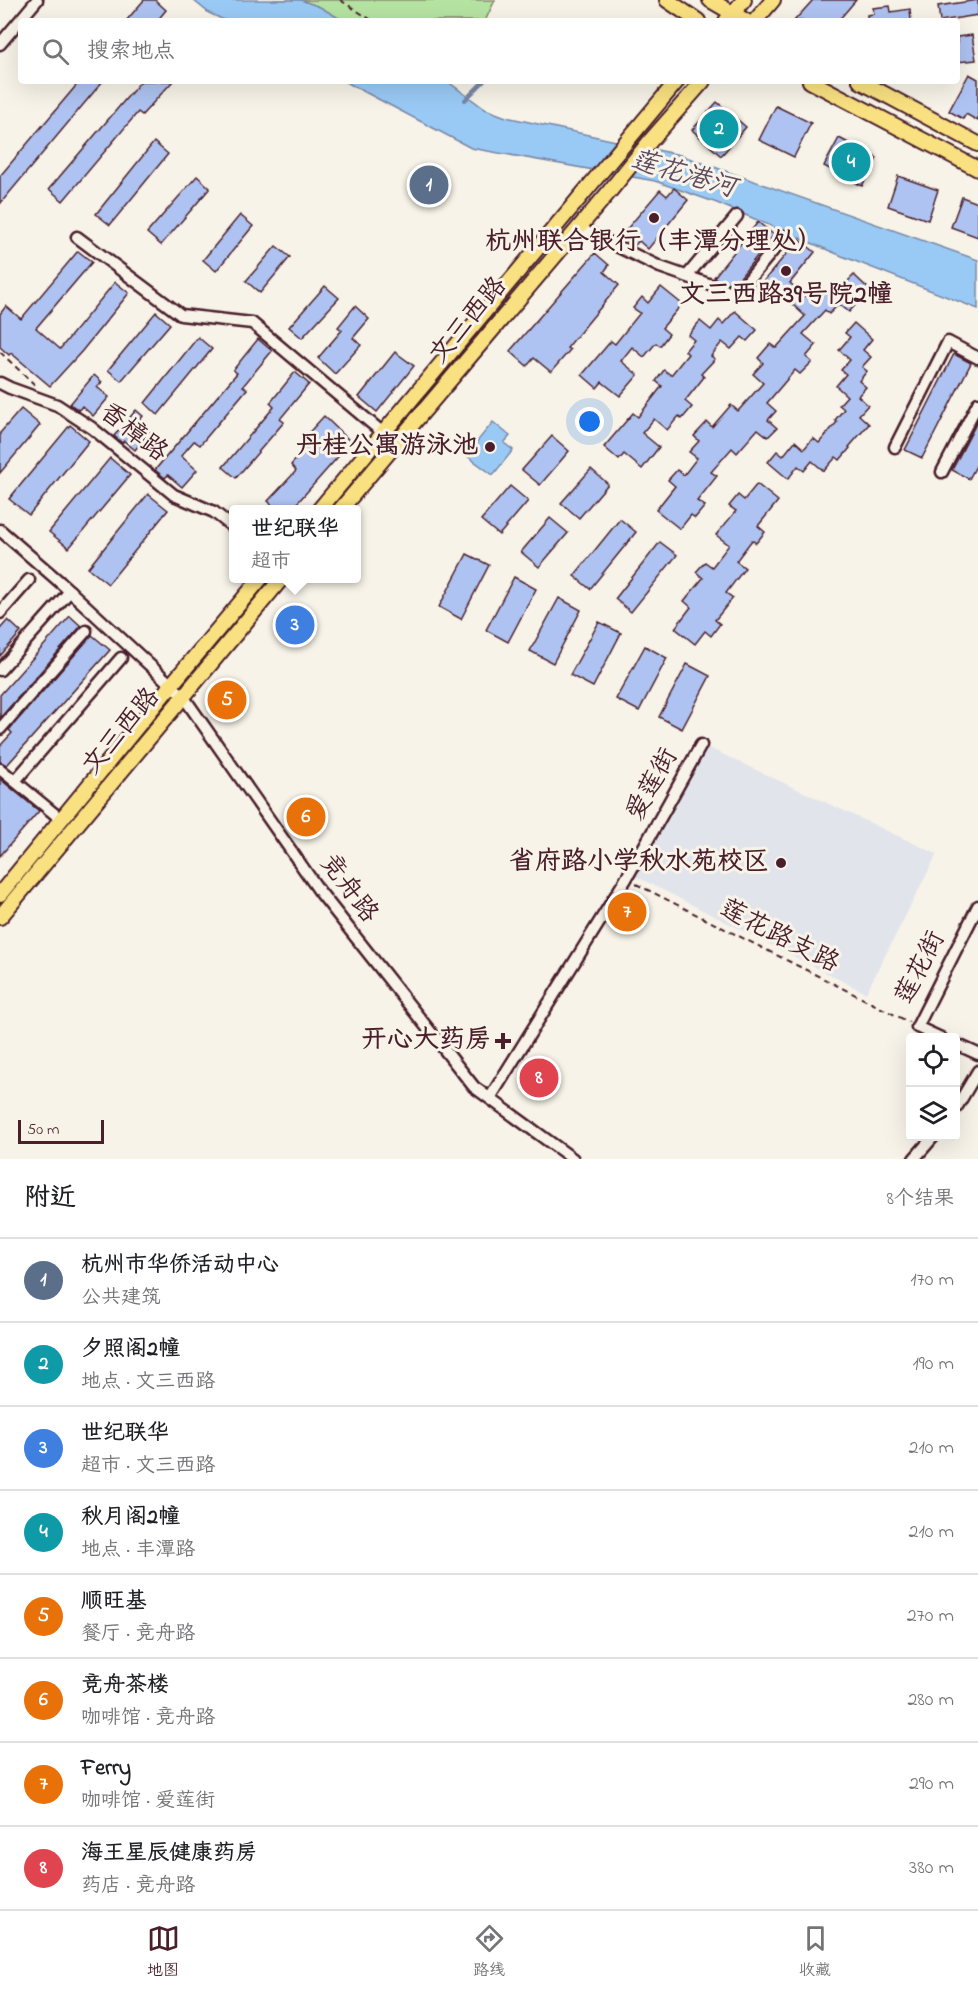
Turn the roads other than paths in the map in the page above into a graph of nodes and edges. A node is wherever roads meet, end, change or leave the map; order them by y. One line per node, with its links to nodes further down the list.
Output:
1 (38, 0): 6 (street)
2 (667, 0): 7 (main road)
3 (710, 0): 8 (main road)
4 (744, 0): 8 (main road)
5 (773, 0): 9 (main road)
6 (22, 18)
7 (694, 18)
8 (729, 18)
9 (758, 18)
10 (18, 23): 11 (street)
11 (0, 44)
12 (674, 84): 26 (main road, 文三西路)
13 (700, 84): 19 (main road, 文三西路)
14 (816, 84): 17 (main road)
15 (866, 84): 16 (main road)
16 (978, 144)
17 (978, 169)
18 (737, 216): 22 (street)
19 (579, 228): 22 (street); 30 (main road, 文三西路)
20 (785, 236): 22 (street)
21 (77, 237): 26 (street)
22 (687, 276)
23 (978, 358): 27 (street)
24 (0, 383): 31 (street, 香樟路)
25 (978, 403): 28 (street)
26 (383, 433): 29 (main road, 文三西路)
27 (895, 447)
28 (942, 472)
29 (323, 505)
30 (344, 505)
31 (229, 524)
32 (0, 530): 36 (street, 竞舟路)
33 (29, 580): 37 (street)
34 (258, 583): 41 (main road, 文三西路)
35 (279, 583): 42 (main road, 文三西路)
36 (70, 591): 40 (street); 41 (street, 竞舟路)
37 (0, 614)
38 (86, 631): 43 (street)
39 (121, 658): 46 (street)
40 (0, 670)
41 (172, 684): 42 (street, 竞舟路); 47 (main road, 文三西路)
42 (183, 696): 50 (main road, 文三西路); 55 (street, 竞舟路)
43 (0, 729)
44 (701, 745): 55 (street, 爱莲街)
45 (0, 769): 46 (street)
46 (15, 781): 47 (street)
47 (62, 820): 48 (main road, 文三西路)
48 (0, 894)
49 (978, 906): 51 (street, 莲花街)
50 (0, 917)
51 (931, 1033)
52 (960, 1046): 53 (street)
53 (978, 1054)
54 (978, 1071): 56 (street)
55 (489, 1098): 58 (street, 竞舟路)
56 (960, 1101)
57 (930, 1141): 59 (street)
58 (573, 1159)
59 (914, 1159)

